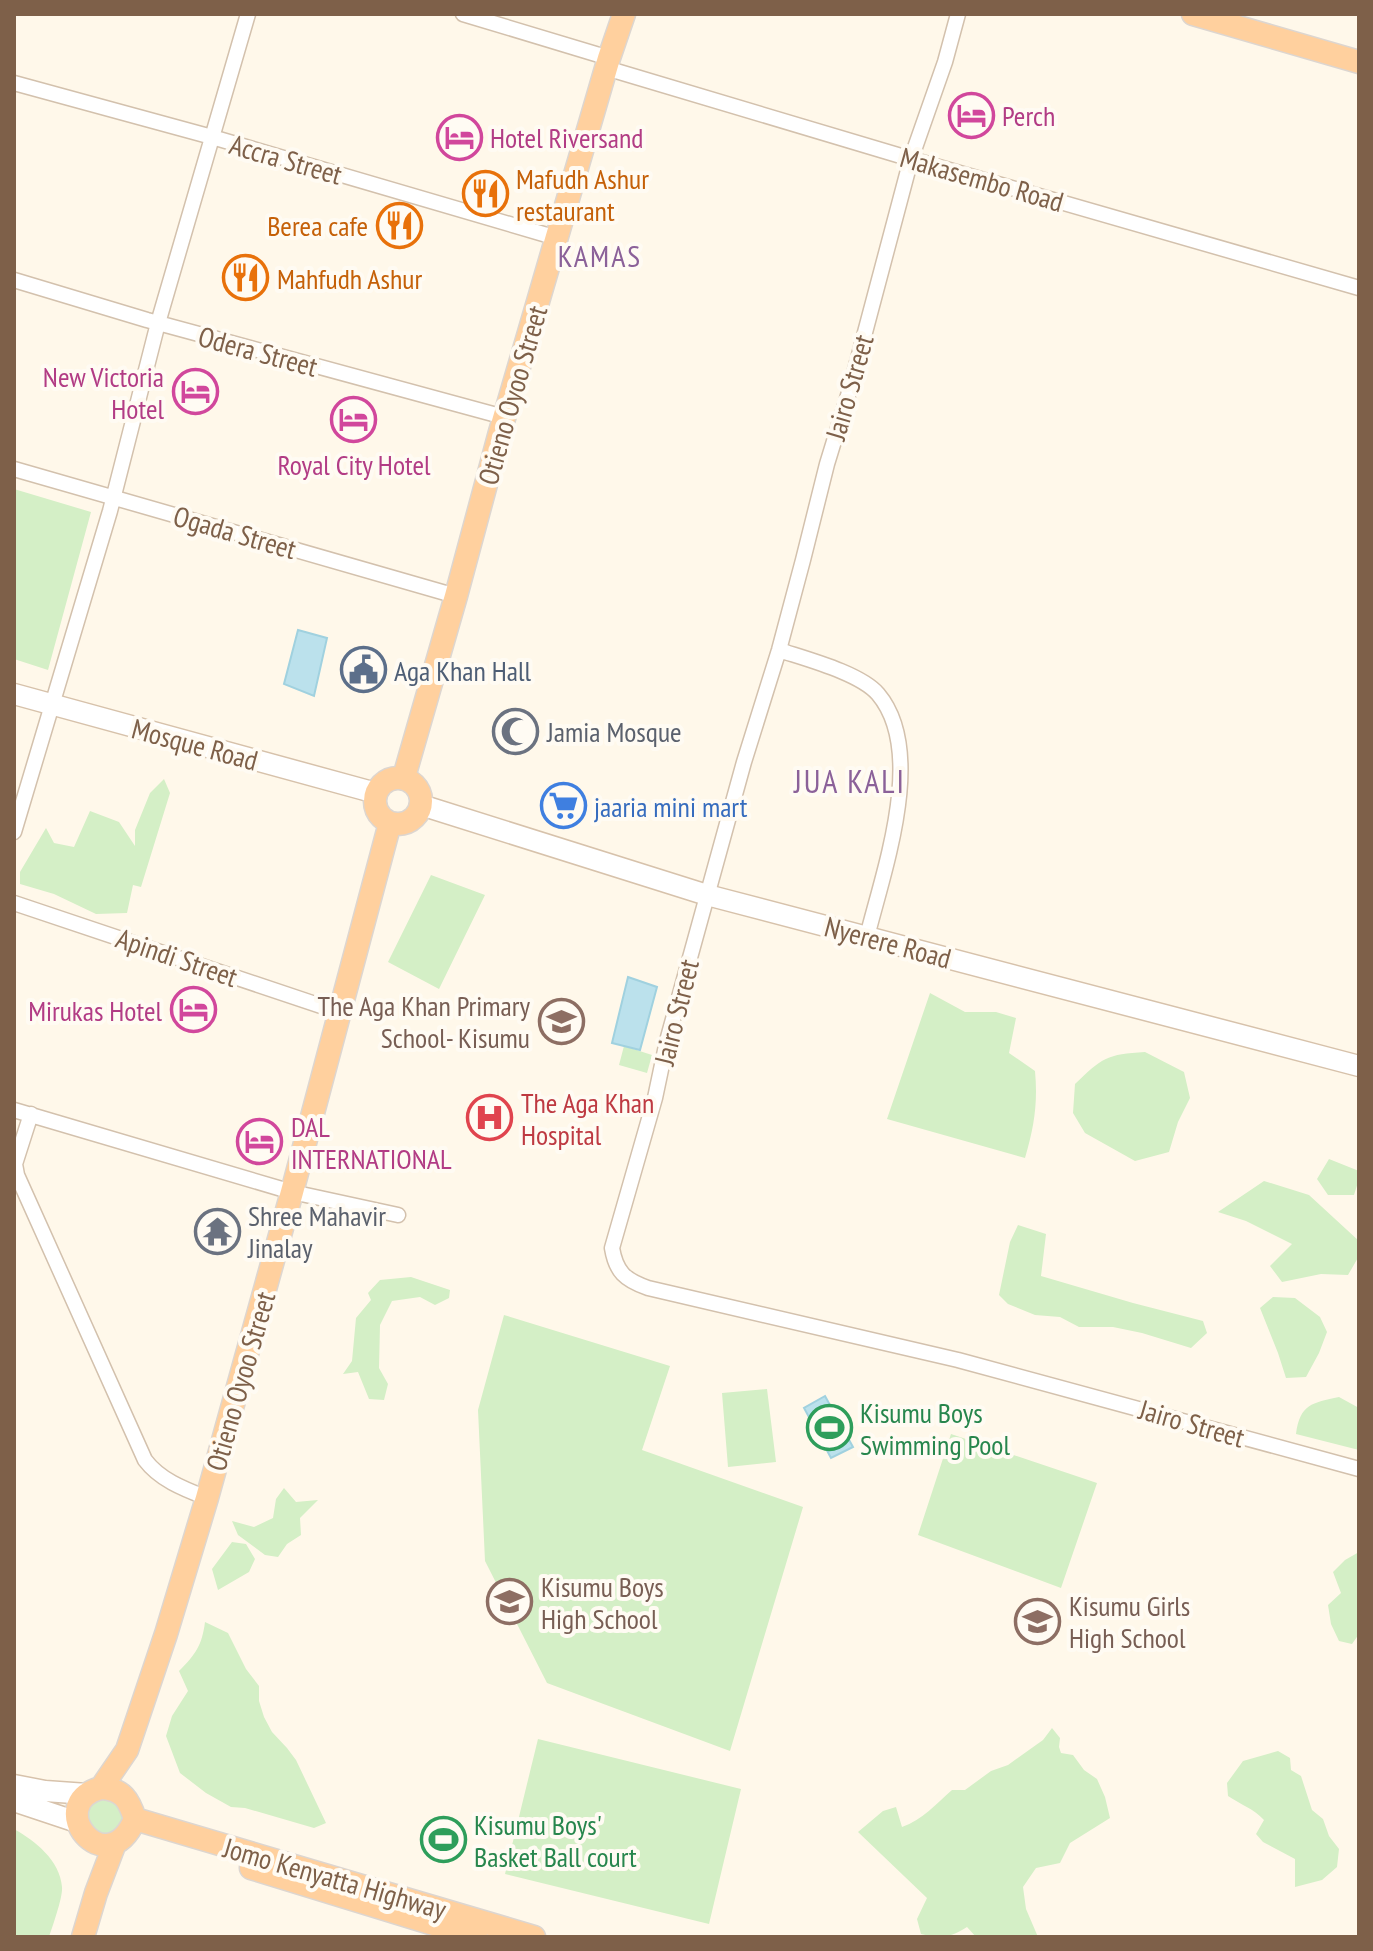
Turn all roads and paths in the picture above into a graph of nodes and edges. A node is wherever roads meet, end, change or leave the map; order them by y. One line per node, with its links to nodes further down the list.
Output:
1 (248, 14): 9 (street)
2 (463, 14): 7 (street, Makasembo Road)
3 (624, 14): 7 (highway, Otieno Oyoo Street)
4 (958, 14): 10 (street, Jairo Street)
5 (1193, 14): 6 (highway)
6 (1359, 62)
7 (607, 63): 10 (street, Makasembo Road); 11 (highway, Otieno Oyoo Street)
8 (14, 83): 9 (street, Accra Street)
9 (212, 137): 11 (street, Accra Street); 14 (street)
10 (911, 159): 13 (street, Makasembo Road); 19 (street, Jairo Street)
11 (557, 238): 15 (highway, Otieno Oyoo Street)
12 (14, 280): 14 (street, Odera Street)
13 (1359, 288)
14 (158, 323): 15 (street, Odera Street); 17 (street)
15 (504, 417): 18 (highway, Otieno Oyoo Street)
16 (14, 469): 17 (street, Ogada Street)
17 (113, 497): 18 (street, Ogada Street); 21 (street)
18 (456, 596): 22 (highway, Otieno Oyoo Street)
19 (779, 650): 27 (street, Jairo Street); 29 (street)
20 (14, 694): 21 (main road, Mosque Road)
21 (53, 706): 23 (main road, Mosque Road); 26 (street)
22 (404, 777): 23 (highway); 24 (highway)
23 (376, 793): 25 (highway)
24 (421, 805): 25 (highway); 27 (main road, Nyerere Road)
25 (390, 823): 30 (highway, Otieno Oyoo Street)
26 (14, 832)
27 (707, 895): 29 (main road, Nyerere Road); 36 (street, Jairo Street)
28 (14, 903): 30 (street, Apindi Street)
29 (867, 937): 31 (main road, Nyerere Road)
30 (339, 1012): 34 (highway, Otieno Oyoo Street)
31 (1359, 1066)
32 (14, 1110): 33 (street)
33 (31, 1114): 34 (street); 37 (street)
34 (292, 1192): 35 (street); 37 (highway, Otieno Oyoo Street)
35 (398, 1215)
36 (1359, 1469)
37 (207, 1498): 38 (highway, Otieno Oyoo Street)
38 (127, 1750): 40 (highway); 41 (highway)
39 (14, 1785): 40 (main road)
40 (94, 1791): 41 (highway); 43 (highway)
41 (124, 1795): 44 (highway)
42 (14, 1801): 43 (main road)
43 (77, 1822): 45 (highway)
44 (127, 1832): 45 (highway); 46 (highway, Jomo Kenyatta Highway); 47 (highway)
45 (90, 1841): 47 (highway)
46 (406, 1908): 48 (highway, Jomo Kenyatta Highway); 49 (highway, Jomo Kenyatta Highway)
47 (80, 1937)
48 (476, 1937)
49 (534, 1937)

